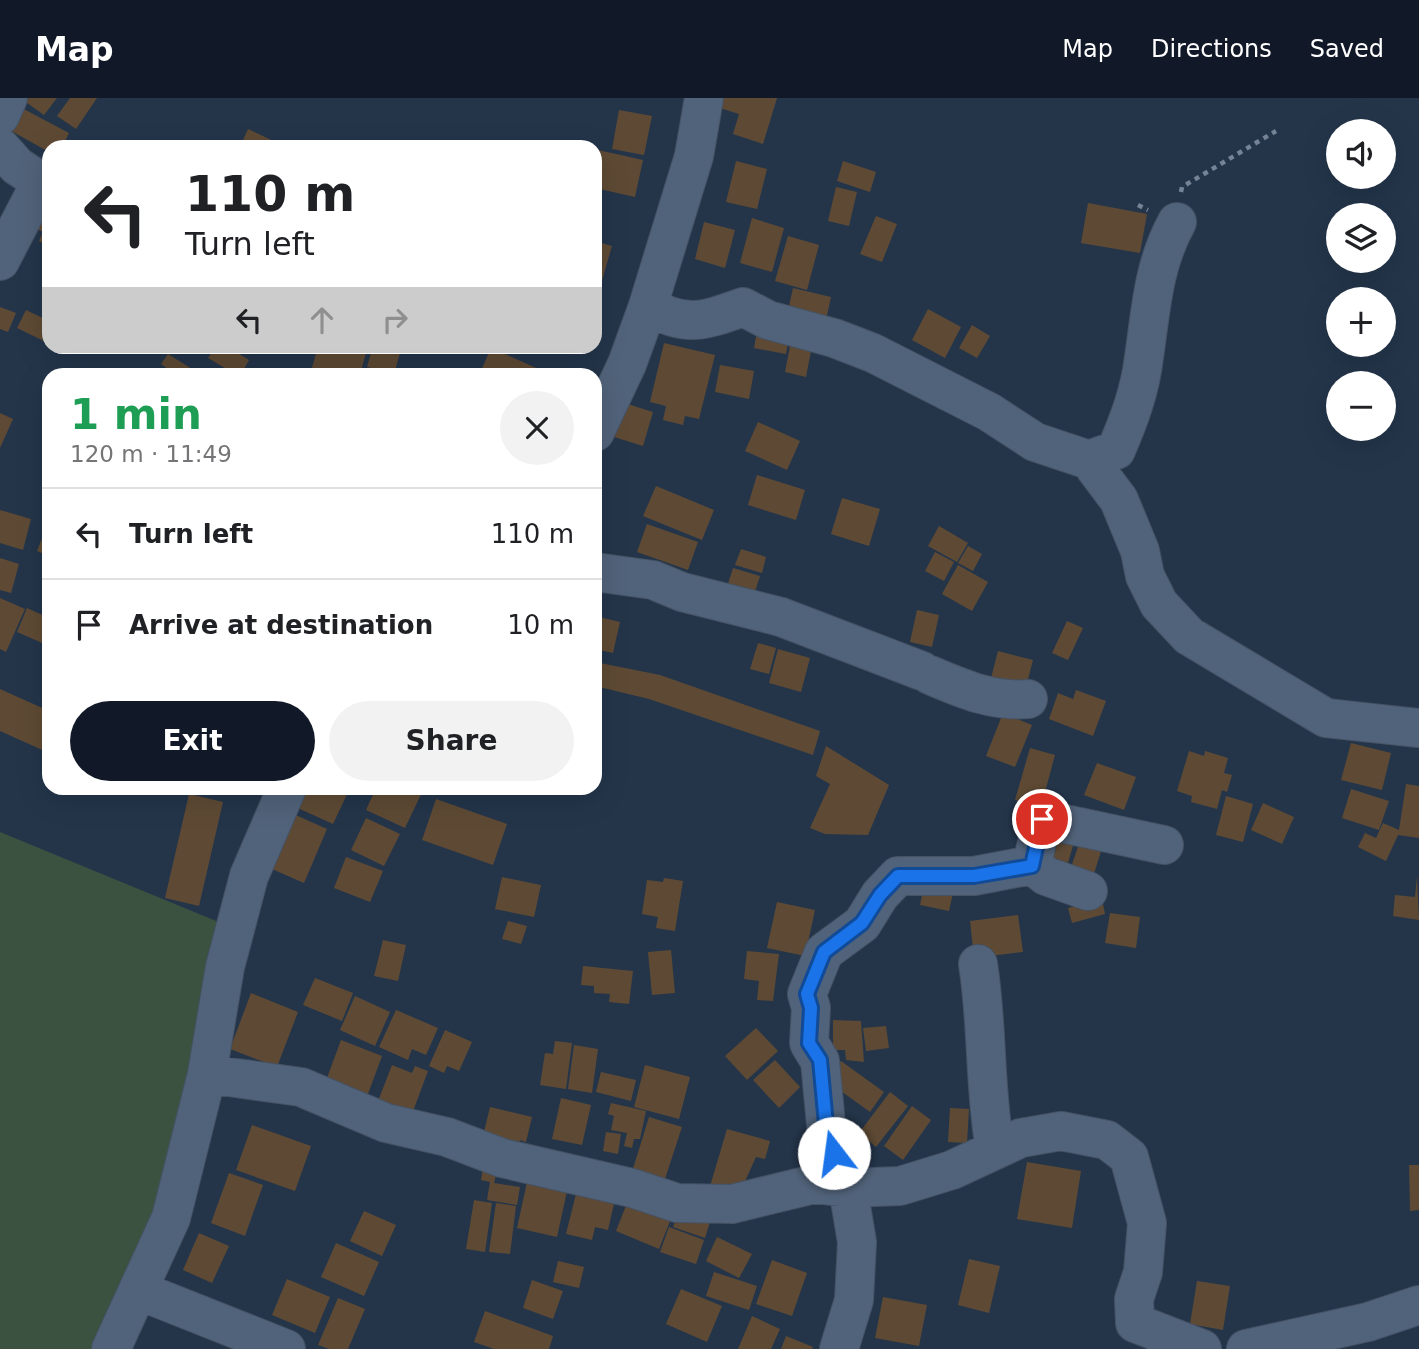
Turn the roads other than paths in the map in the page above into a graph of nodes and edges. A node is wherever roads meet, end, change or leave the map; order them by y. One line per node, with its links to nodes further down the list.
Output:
1 (8, 98): 3 (street)
2 (704, 98): 7 (street)
3 (0, 116)
4 (0, 147): 6 (street)
5 (1177, 222): 9 (street)
6 (0, 261)
7 (648, 306): 8 (street); 9 (street)
8 (602, 417)
9 (1089, 460): 12 (street)
10 (602, 573): 11 (street)
11 (1028, 699)
12 (1419, 728)
13 (284, 795): 18 (street)
14 (1164, 845): 15 (street)
15 (1032, 866): 16 (street); 20 (street)
16 (1088, 891)
17 (978, 964): 19 (street)
18 (207, 1074): 20 (street); 21 (street)
19 (995, 1149): 20 (street); 26 (street)
20 (848, 1188): 25 (street)
21 (140, 1291): 23 (street); 24 (street)
22 (1419, 1305): 27 (street)
23 (111, 1349)
24 (286, 1349)
25 (839, 1349)
26 (1202, 1349)
27 (1246, 1349)

